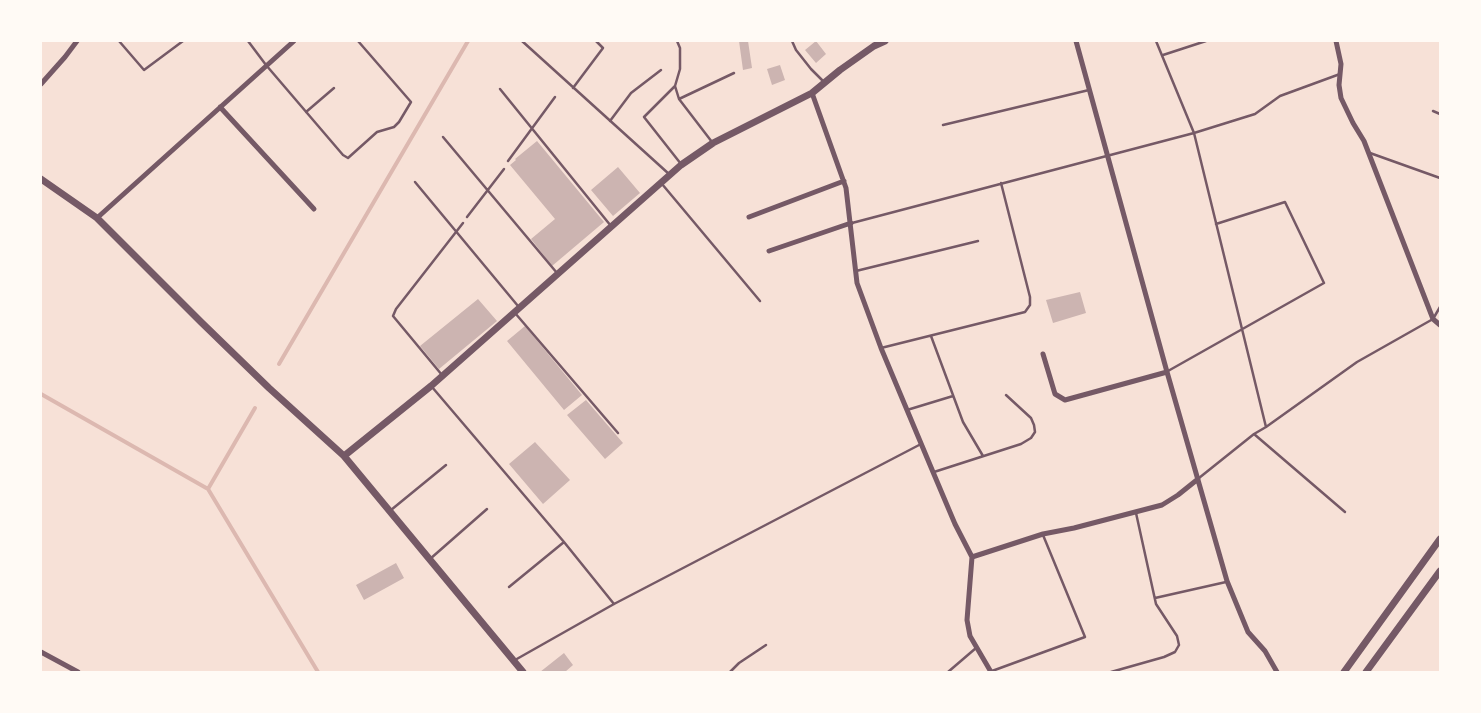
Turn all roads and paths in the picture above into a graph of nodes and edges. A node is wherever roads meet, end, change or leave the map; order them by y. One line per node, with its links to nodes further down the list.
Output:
1 (76, 41): 22 (street)
2 (119, 41): 3 (lane)
3 (183, 41)
4 (248, 41): 17 (lane)
5 (294, 41): 17 (street)
6 (358, 41): 35 (lane)
7 (522, 41): 27 (lane)
8 (596, 41): 27 (lane)
9 (677, 41): 25 (lane)
10 (792, 41): 23 (lane)
11 (885, 41): 23 (street)
12 (1076, 41): 29 (street)
13 (1156, 41): 16 (lane)
14 (1206, 41): 16 (lane)
15 (1336, 41): 21 (street)
16 (1162, 55): 40 (lane)
17 (266, 65): 33 (street); 35 (lane)
18 (661, 70): 37 (lane)
19 (41, 73): 22 (lane)
20 (734, 73): 32 (lane)
21 (1340, 74): 40 (lane); 43 (street)
22 (48, 77): 24 (street)
23 (824, 82): 30 (street)
24 (41, 84)
25 (675, 86): 32 (lane); 46 (lane)
26 (334, 88): 35 (lane)
27 (574, 88): 37 (lane)
28 (500, 89): 39 (lane)
29 (1089, 90): 38 (lane); 44 (street)
30 (812, 93): 42 (street); 51 (street)
31 (555, 97): 39 (lane)
32 (679, 99): 42 (lane)
33 (220, 106): 56 (street); 59 (street)
34 (1433, 111): 36 (lane)
35 (306, 112)
36 (1440, 114)
37 (610, 121): 48 (lane)
38 (943, 125)
39 (532, 128): 45 (lane); 63 (lane)
40 (1194, 133): 44 (lane); 62 (lane)
41 (444, 137): 55 (lane)
42 (713, 144): 46 (street)
43 (1368, 152): 49 (lane); 72 (street)
44 (1107, 155): 54 (lane); 78 (street)
45 (508, 161)
46 (682, 164): 48 (street)
47 (504, 169): 55 (lane)
48 (670, 175): 53 (street)
49 (1440, 178)
50 (41, 179): 59 (street)
51 (844, 181): 58 (street); 61 (street)
52 (415, 182): 64 (lane)
53 (661, 183): 63 (street); 69 (lane)
54 (1001, 183): 61 (lane); 75 (lane)
55 (488, 190): 57 (lane); 68 (lane)
56 (314, 209)
57 (468, 217)
58 (749, 217)
59 (97, 218): 88 (street)
60 (463, 222): 64 (lane)
61 (851, 223): 66 (street); 67 (street)
62 (1216, 224): 74 (lane); 74 (lane)
63 (611, 226): 68 (street)
64 (456, 232): 71 (lane); 79 (lane)
65 (978, 241): 67 (lane)
66 (769, 251)
67 (856, 271): 76 (street)
68 (558, 274): 71 (street)
69 (760, 301)
70 (1440, 307): 72 (lane)
71 (517, 310): 79 (street); 85 (lane)
72 (1433, 319): 73 (street); 84 (lane)
73 (1440, 325)
74 (1242, 331): 78 (lane); 84 (lane)
75 (931, 336): 76 (lane); 82 (lane)
76 (881, 348): 83 (street)
77 (1043, 354): 78 (street)
78 (1167, 372): 92 (street)
79 (442, 376): 80 (street)
80 (430, 386): 88 (street); 99 (lane)
81 (1006, 395): 89 (lane)
82 (954, 396): 83 (lane); 89 (lane)
83 (907, 410): 87 (street)
84 (1266, 427): 86 (lane)
85 (618, 433)
86 (1254, 434): 92 (lane); 95 (lane)
87 (922, 444): 91 (street); 106 (lane)
88 (344, 456): 94 (street)
89 (983, 456): 91 (lane)
90 (446, 465): 94 (lane)
91 (933, 472): 100 (street)
92 (1198, 479): 96 (street); 103 (street)
93 (487, 509): 101 (lane)
94 (390, 512): 101 (street)
95 (1345, 512)
96 (1136, 513): 97 (street); 105 (lane)
97 (1043, 534): 100 (street); 115 (lane)
98 (1440, 539): 118 (street)
99 (564, 542): 104 (lane); 106 (lane)
100 (972, 557): 108 (street)
101 (430, 560): 110 (street)
102 (1440, 571): 119 (street)
103 (1227, 581): 105 (lane); 117 (street)
104 (509, 587)
105 (1155, 598): 116 (lane)
106 (614, 604): 110 (lane)
107 (766, 645): 113 (lane)
108 (976, 648): 114 (lane); 115 (street)
109 (41, 652): 111 (street)
110 (514, 660): 112 (street)
111 (78, 672)
112 (522, 672)
113 (730, 672)
114 (948, 672)
115 (991, 672)
116 (1111, 672)
117 (1277, 672)
118 (1344, 672)
119 (1366, 672)

